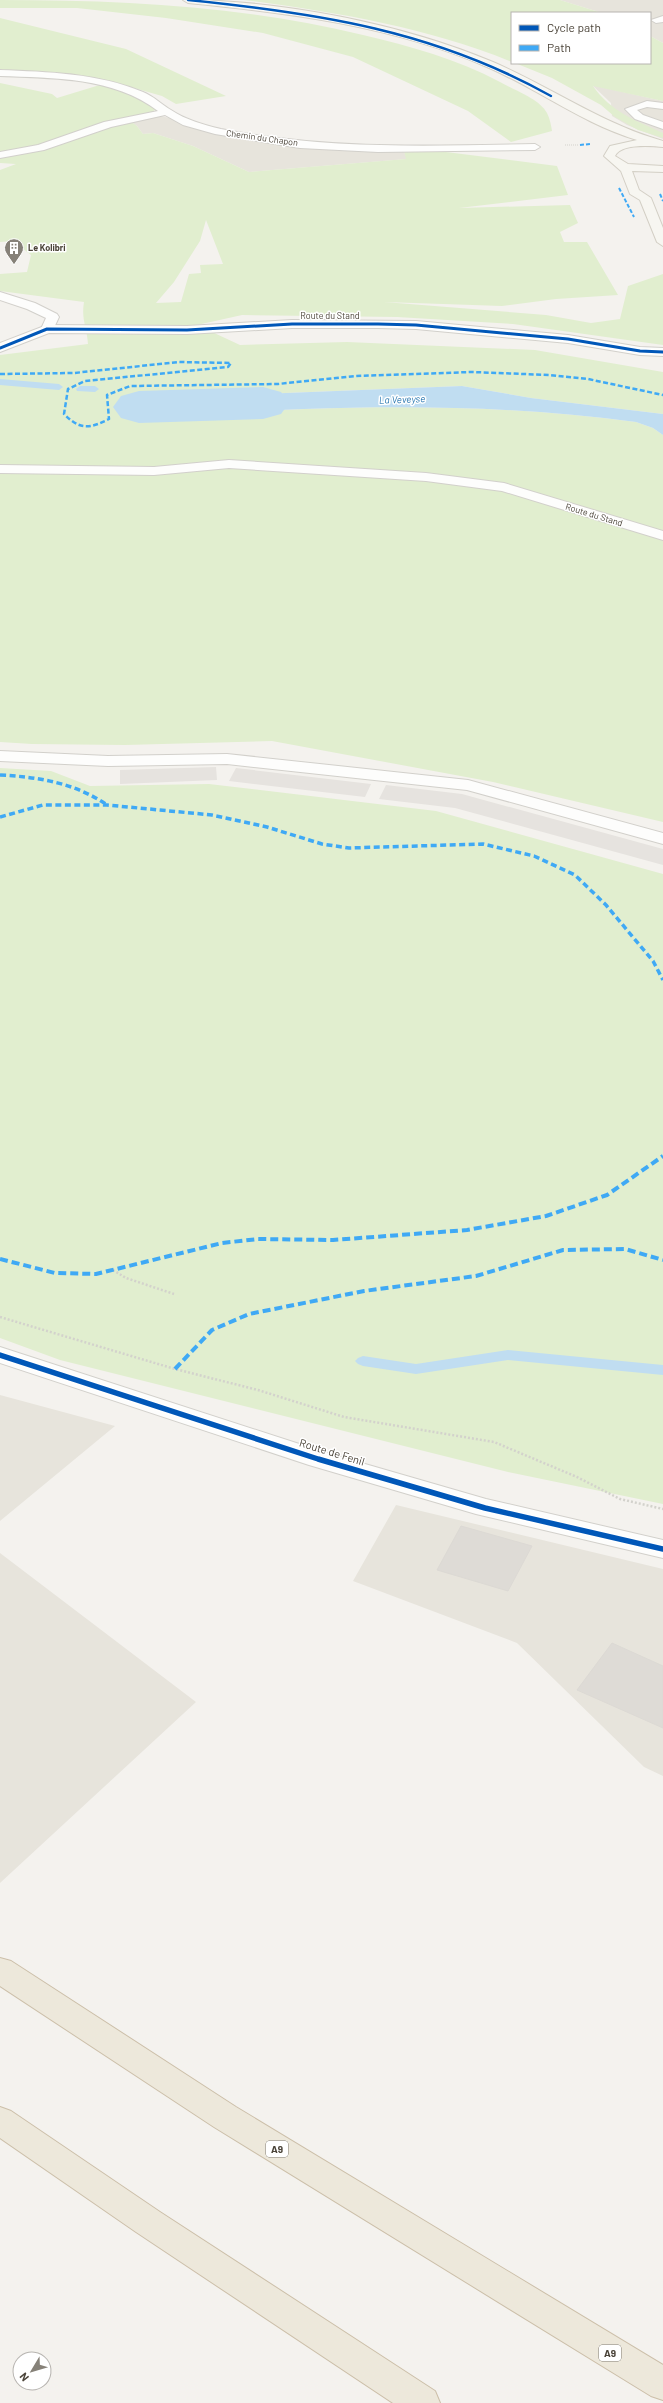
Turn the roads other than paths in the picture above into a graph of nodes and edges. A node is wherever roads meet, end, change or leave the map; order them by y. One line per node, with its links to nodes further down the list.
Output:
1 (188, 0): 3 (main road)
2 (0, 73): 5 (street, Chemin du Chapon)
3 (551, 96): 7 (main road); 8 (main road)
4 (663, 106): 6 (street)
5 (166, 112): 9 (street, Chemin du Chapon); 10 (street)
6 (663, 126)
7 (589, 128)
8 (663, 144): 13 (main road)
9 (535, 147)
10 (19, 152): 11 (street); 12 (street)
11 (0, 155)
12 (0, 161)
13 (618, 163): 14 (main road); 15 (main road)
14 (663, 169): 15 (main road)
15 (645, 198): 16 (main road)
16 (663, 242)
17 (0, 296): 18 (street)
18 (47, 329): 19 (street, Route du Stand); 20 (street, Route du Stand)
19 (551, 338): 21 (street, Route du Stand); 22 (street, Route du Stand)
20 (0, 348)
21 (663, 352)
22 (663, 362)
23 (0, 469): 24 (street, Route du Stand)
24 (663, 536)
25 (0, 756): 26 (street)
26 (663, 839)
27 (0, 1355): 28 (street, Route de Fenil)
28 (663, 1549)
29 (0, 1970): 31 (highway, A9)
30 (0, 2121): 32 (highway)
31 (663, 2384)
32 (423, 2403)

